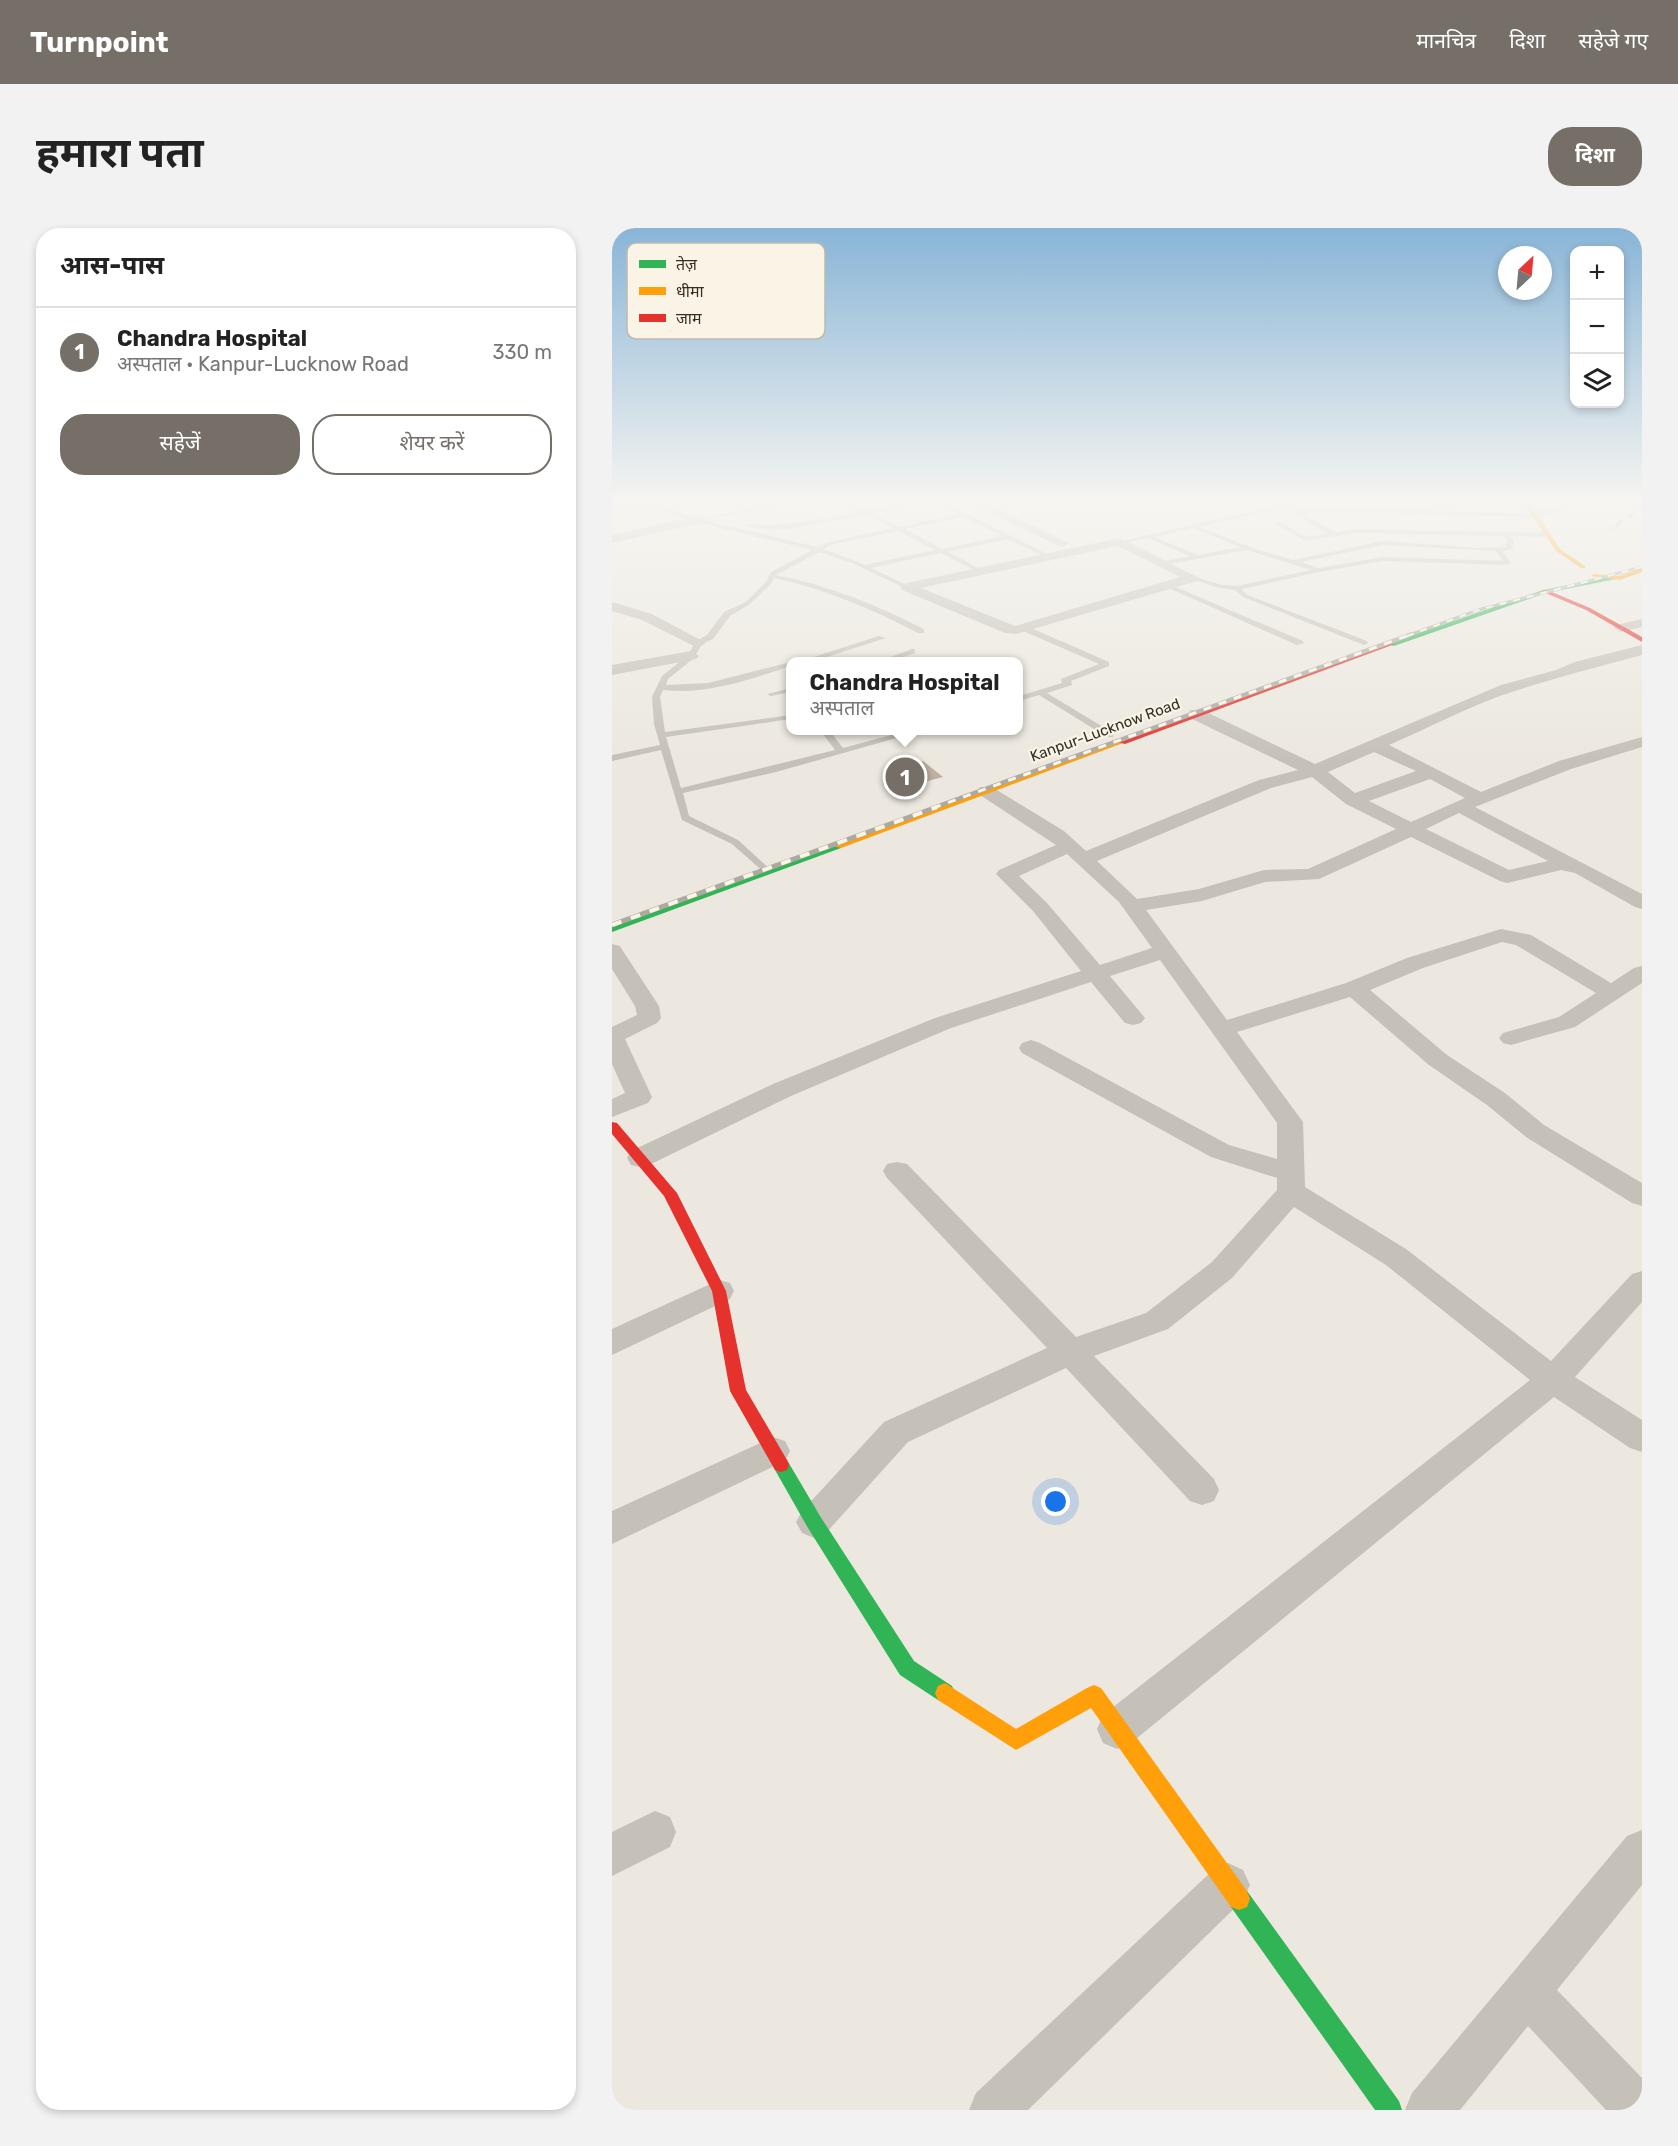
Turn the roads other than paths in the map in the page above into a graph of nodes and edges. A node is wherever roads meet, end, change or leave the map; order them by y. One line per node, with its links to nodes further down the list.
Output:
1 (765, 587): 21 (lane)
2 (813, 587): 16 (lane)
3 (908, 587): 15 (street)
4 (1160, 587): 15 (street)
5 (1170, 587): 19 (lane)
6 (1228, 587): 10 (lane)
7 (1242, 587): 10 (lane)
8 (1528, 587): 20 (main road, Kanpur-Lucknow Road)
9 (1567, 587): 11 (main road, Kanpur-Lucknow Road)
10 (1237, 588): 20 (lane)
11 (1545, 591): 14 (main road); 28 (main road, Kanpur-Lucknow Road)
12 (612, 606): 21 (street)
13 (1642, 623): 14 (street)
14 (1622, 628): 18 (main road)
15 (1026, 629): 32 (lane)
16 (921, 631)
17 (882, 638): 24 (lane)
18 (1642, 640)
19 (1300, 643)
20 (1364, 643): 26 (main road, Kanpur-Lucknow Road)
21 (695, 650): 29 (street); 30 (lane)
22 (1642, 650): 42 (street)
23 (912, 651): 25 (lane)
24 (818, 657)
25 (895, 657)
26 (1310, 662): 28 (main road); 40 (main road, Kanpur-Lucknow Road)
27 (786, 668): 30 (lane)
28 (1324, 668): 35 (main road, Kanpur-Lucknow Road)
29 (612, 670)
30 (661, 687): 37 (lane)
31 (786, 691): 33 (lane)
32 (1040, 692): 34 (lane); 40 (lane)
33 (771, 694)
34 (1023, 698)
35 (1196, 714): 46 (street); 48 (main road, Kanpur-Lucknow Road)
36 (786, 718): 37 (lane)
37 (661, 735): 43 (lane)
38 (828, 735): 44 (lane)
39 (903, 735): 44 (lane)
40 (1110, 735): 54 (main road, Kanpur-Lucknow Road)
41 (1642, 742): 50 (street)
42 (1376, 746): 46 (street); 47 (street)
43 (664, 747): 45 (lane); 49 (lane)
44 (841, 752): 49 (lane)
45 (612, 758)
46 (1315, 771): 51 (street); 55 (street)
47 (1431, 772): 50 (street); 51 (street)
48 (986, 791): 55 (street); 57 (main road, Kanpur-Lucknow Road)
49 (677, 792): 57 (lane)
50 (1480, 799): 52 (street)
51 (1353, 800): 53 (street)
52 (1461, 806): 53 (street); 56 (street)
53 (1411, 829): 56 (street); 59 (street)
54 (831, 833)
55 (1076, 853): 59 (street); 64 (street)
56 (1573, 867): 58 (street)
57 (767, 872): 60 (main road, Kanpur-Lucknow Road)
58 (1642, 903)
59 (1131, 906): 62 (street)
60 (612, 928)
61 (612, 951): 71 (street)
62 (1165, 951): 64 (street); 68 (street)
63 (1642, 973): 66 (street)
64 (1095, 974): 67 (street); 73 (street)
65 (1354, 988): 66 (street); 68 (street); 76 (street)
66 (1612, 993): 69 (street)
67 (1133, 1017)
68 (1222, 1029): 75 (street)
69 (1511, 1038)
70 (1031, 1048): 75 (street)
71 (612, 1109)
72 (612, 1126): 73 (main road)
73 (639, 1158): 78 (main road)
74 (897, 1171): 80 (street)
75 (1291, 1183): 80 (street); 81 (street)
76 (1642, 1196)
77 (1642, 1282): 81 (street)
78 (719, 1291): 79 (street); 83 (main road)
79 (612, 1343)
80 (1070, 1352): 84 (street); 85 (street)
81 (1553, 1380): 82 (street); 87 (street)
82 (1642, 1438)
83 (773, 1451): 85 (main road); 86 (street)
84 (1202, 1490)
85 (814, 1522): 87 (main road)
86 (612, 1528)
87 (1117, 1729): 91 (main road)
88 (655, 1832): 90 (street)
89 (1642, 1851): 92 (street)
90 (612, 1856)
91 (1228, 1885): 93 (street); 94 (main road)
92 (1526, 1991): 95 (street); 96 (street)
93 (993, 2110)
94 (1390, 2110)
95 (1429, 2110)
96 (1639, 2110)

